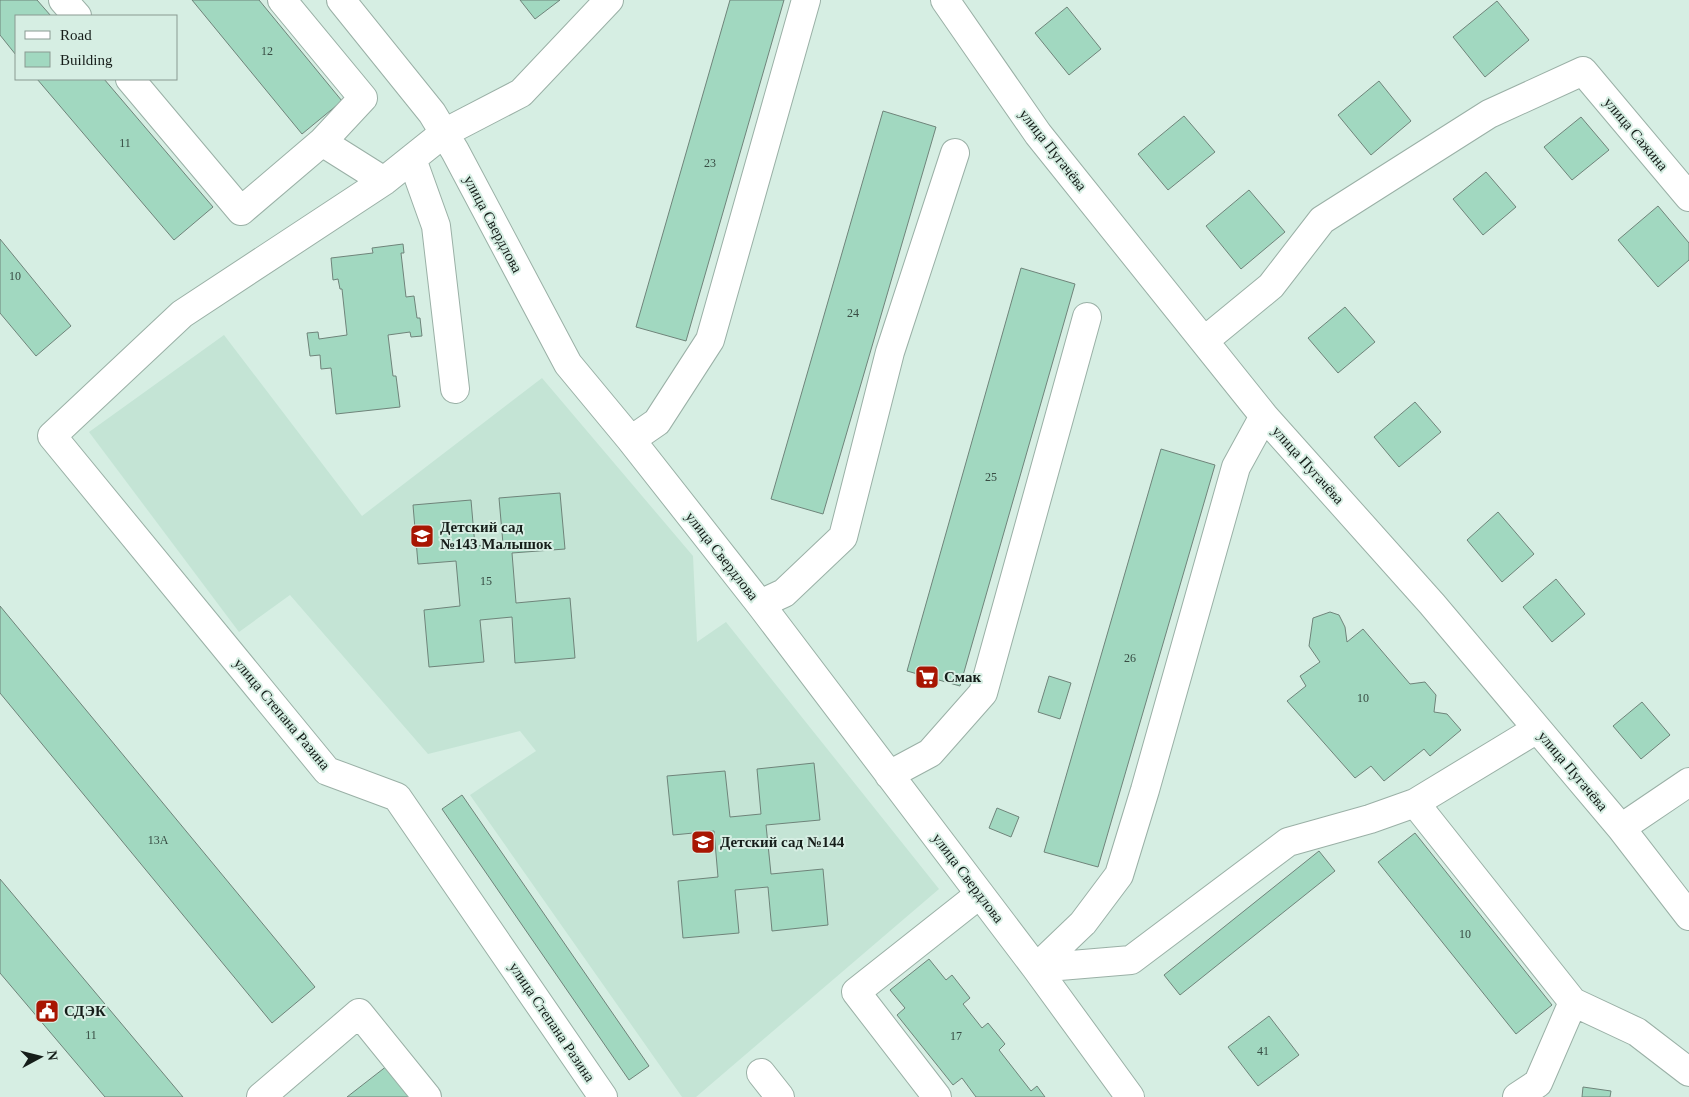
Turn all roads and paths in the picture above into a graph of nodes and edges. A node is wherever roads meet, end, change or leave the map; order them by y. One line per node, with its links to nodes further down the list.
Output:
1 (63, 0): 7 (street)
2 (282, 0): 10 (street)
3 (341, 0): 9 (street, улица Свердлова)
4 (609, 0): 9 (street)
5 (806, 0): 19 (street)
6 (945, 0): 16 (street, улица Пугачёва)
7 (76, 15)
8 (131, 80): 10 (street)
9 (444, 133): 12 (street); 19 (street, улица Свердлова)
10 (322, 142): 13 (street)
11 (955, 153): 20 (street)
12 (412, 159): 13 (street); 17 (street)
13 (384, 181): 34 (street, улица Степана Разина)
14 (1689, 197): 16 (street, улица Сажина)
15 (1087, 317): 22 (street)
16 (1204, 341): 18 (street, улица Пугачёва)
17 (454, 389)
18 (1264, 416): 21 (street, улица Пугачёва); 28 (street)
19 (631, 440): 20 (street, улица Свердлова)
20 (760, 604): 22 (street, улица Свердлова)
21 (1537, 729): 24 (street); 25 (street, улица Пугачёва)
22 (889, 775): 26 (street, улица Свердлова)
23 (1689, 782): 25 (street)
24 (1415, 804): 28 (street); 29 (street)
25 (1621, 828): 27 (street, улица Пугачёва)
26 (980, 894): 28 (street, улица Свердлова); 36 (street)
27 (1689, 916)
28 (1036, 968): 37 (street, улица Свердлова)
29 (1573, 1002): 30 (street); 38 (street)
30 (1689, 1072)
31 (761, 1073): 35 (street)
32 (261, 1097): 33 (street)
33 (427, 1097)
34 (603, 1097)
35 (780, 1097)
36 (937, 1097)
37 (1130, 1097)
38 (1517, 1097)

